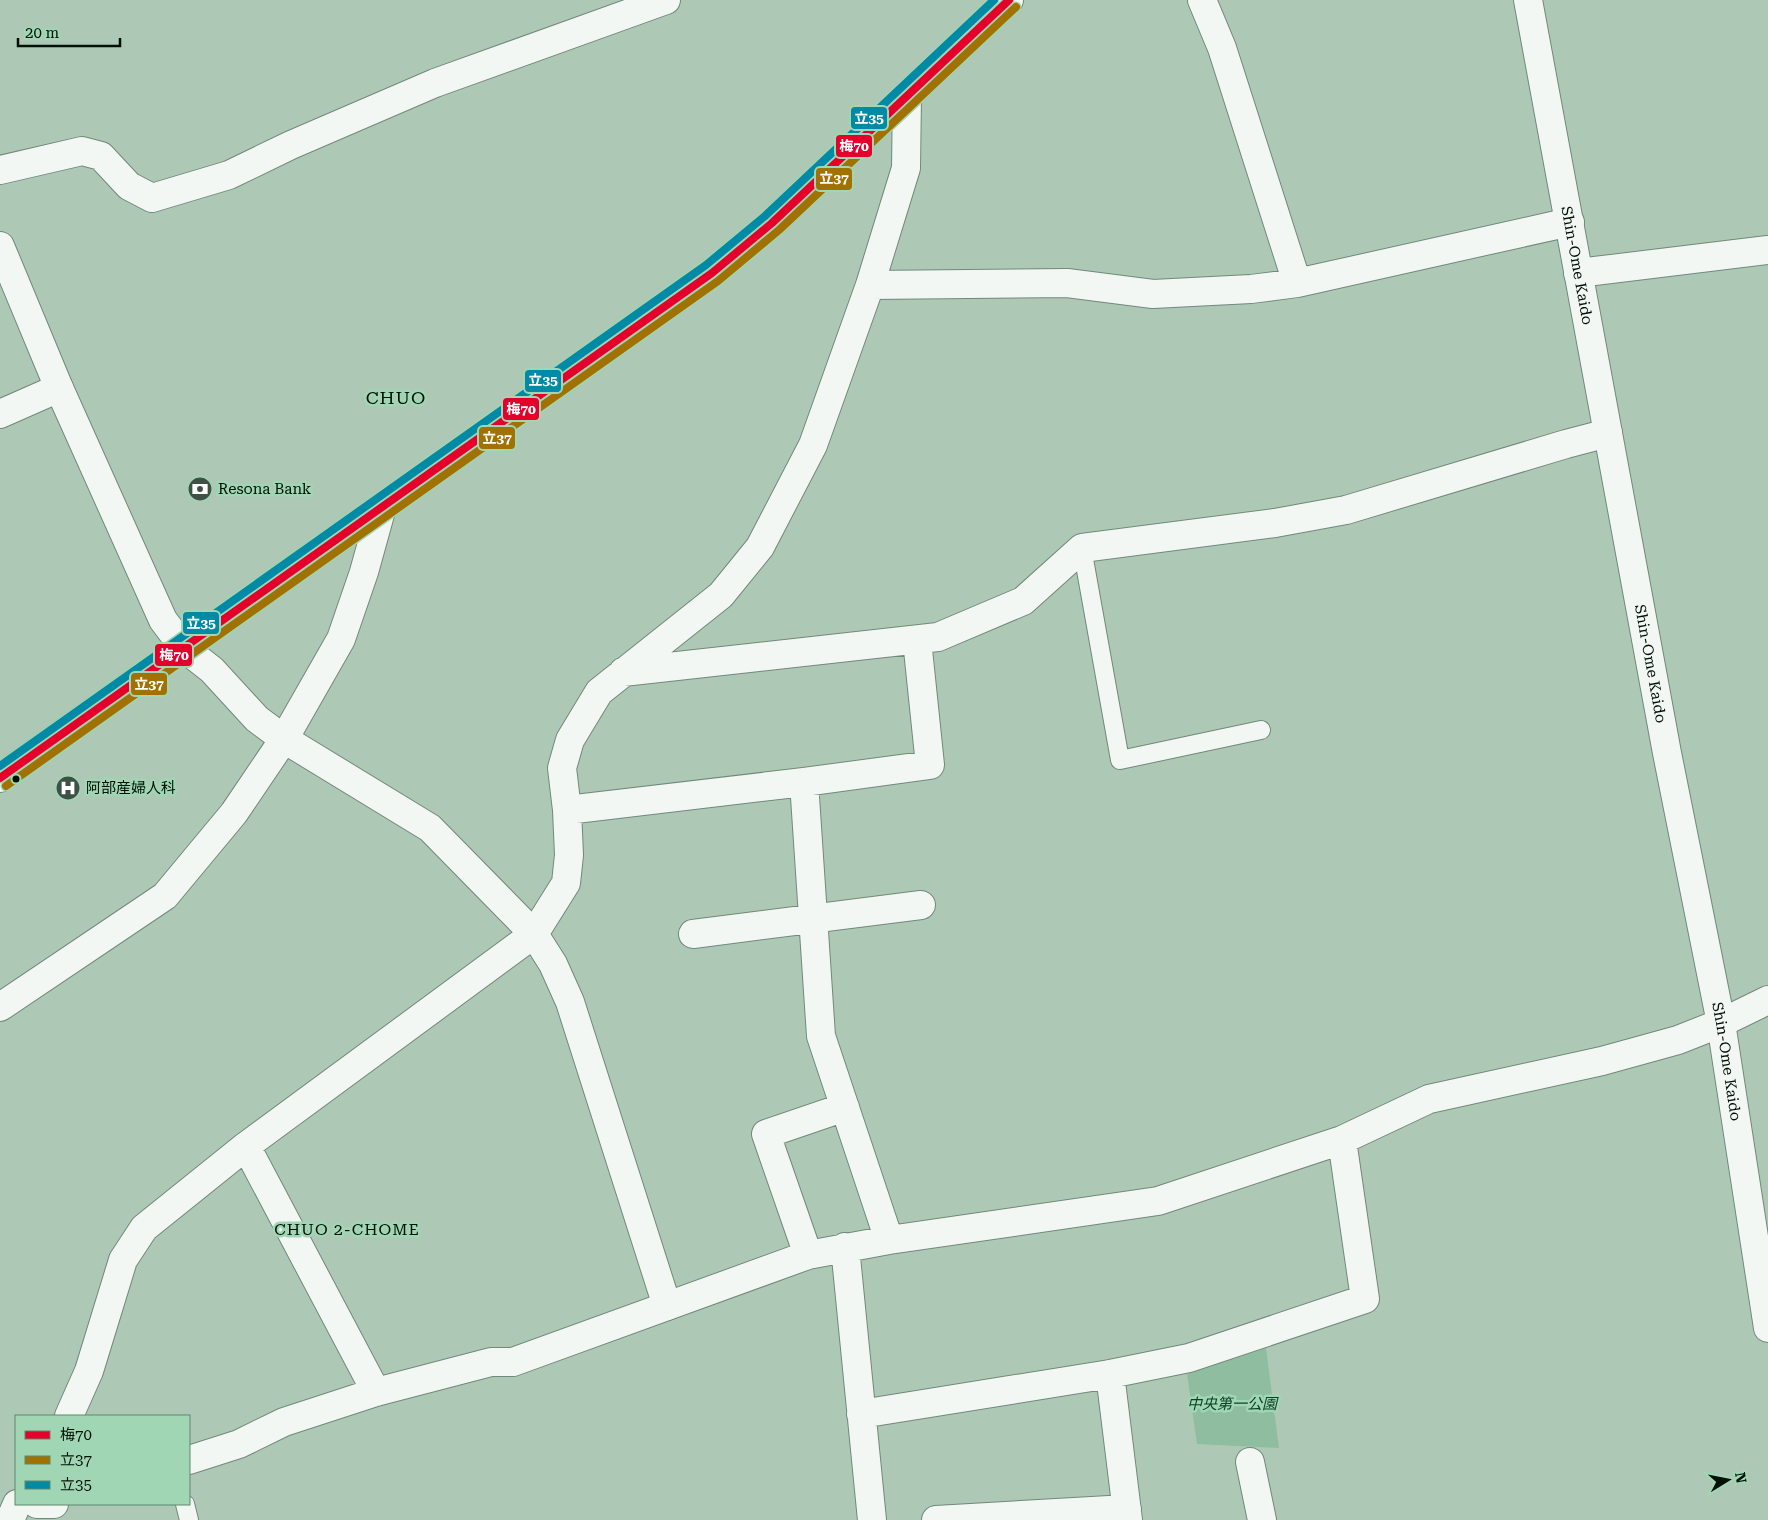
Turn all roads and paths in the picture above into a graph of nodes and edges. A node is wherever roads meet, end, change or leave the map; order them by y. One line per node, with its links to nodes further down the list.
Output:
1 (666, 0): 6 (street)
2 (1009, 0): 5 (street)
3 (1202, 0): 11 (street)
4 (1528, 0): 7 (street, Shin-Ome Kaido)
5 (907, 96): 12 (street); 16 (street)
6 (0, 170)
7 (1570, 222): 10 (street, Shin-Ome Kaido); 11 (street)
8 (0, 246): 13 (street)
9 (1768, 250): 10 (street)
10 (1578, 273): 15 (street, Shin-Ome Kaido)
11 (1297, 283): 12 (street)
12 (870, 285): 20 (street)
13 (59, 388): 14 (street); 19 (street)
14 (0, 414)
15 (1608, 434): 17 (street); 32 (street, Shin-Ome Kaido)
16 (382, 507): 19 (street); 22 (street)
17 (1082, 548): 18 (street); 21 (lane)
18 (917, 640): 20 (street); 24 (street)
19 (184, 648): 22 (street); 23 (street)
20 (623, 672): 25 (street)
21 (1261, 730)
22 (284, 739): 28 (street); 31 (street)
23 (0, 778)
24 (804, 782): 25 (street); 27 (street)
25 (567, 810): 28 (street)
26 (921, 905): 27 (street)
27 (813, 919): 29 (street); 33 (street)
28 (534, 934): 35 (street); 40 (street)
29 (693, 934)
30 (1768, 1000): 32 (street)
31 (0, 1007)
32 (1721, 1023): 34 (street); 39 (street, Shin-Ome Kaido)
33 (845, 1107): 36 (street); 38 (street)
34 (1342, 1140): 36 (street); 42 (street)
35 (246, 1146): 43 (street); 45 (street)
36 (889, 1240): 37 (street)
37 (845, 1247): 38 (street); 44 (street)
38 (808, 1255): 40 (street)
39 (1765, 1292): 41 (street, Shin-Ome Kaido)
40 (667, 1306): 43 (street)
41 (1768, 1328)
42 (1110, 1374): 44 (street); 50 (street)
43 (376, 1392): 46 (street)
44 (862, 1414): 53 (street)
45 (69, 1415)
46 (190, 1460)
47 (1250, 1462): 55 (street)
48 (17, 1505): 51 (street)
49 (186, 1505): 52 (lane)
50 (1127, 1514): 54 (street)
51 (10, 1520)
52 (189, 1520)
53 (872, 1520)
54 (936, 1520)
55 (1262, 1520)

